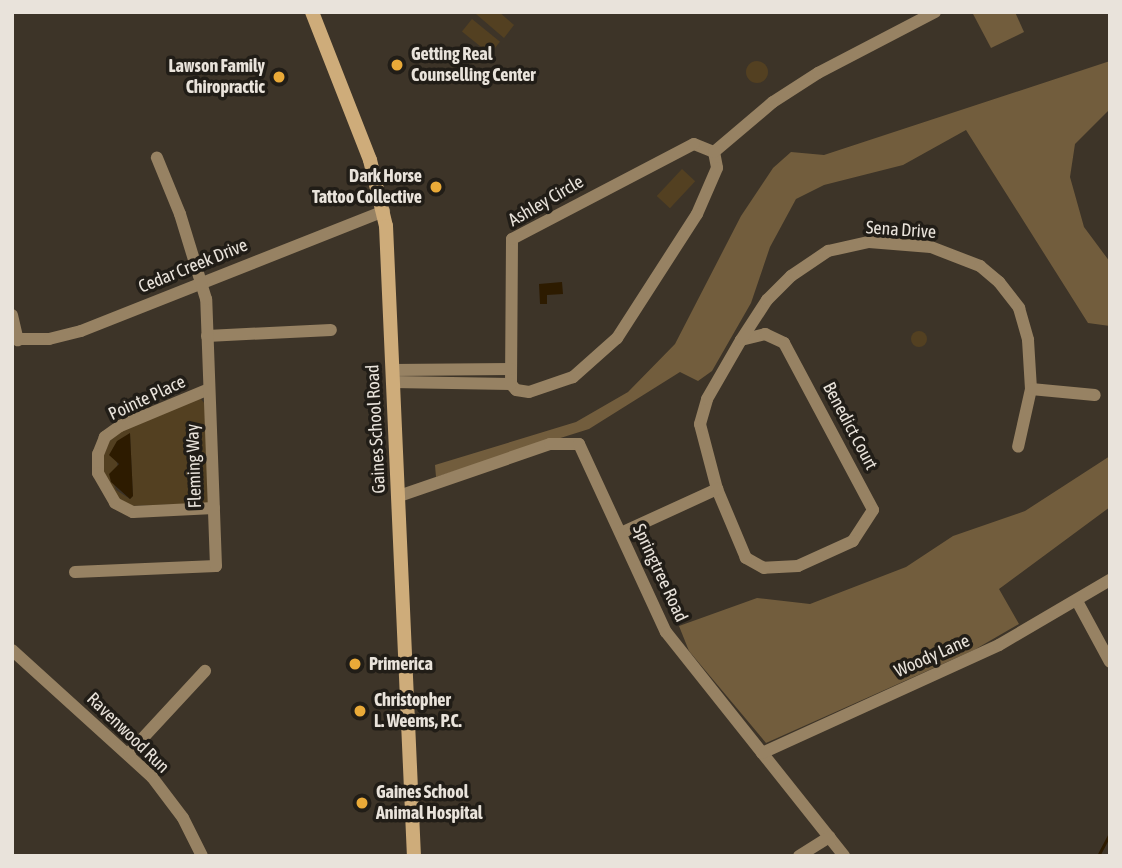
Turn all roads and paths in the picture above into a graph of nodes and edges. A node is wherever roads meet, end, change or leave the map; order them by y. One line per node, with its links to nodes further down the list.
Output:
1 (312, 12): 5 (main road, Gaines School Road)
2 (935, 12): 3 (street)
3 (714, 152): 12 (street, Ashley Circle); 14 (street)
4 (157, 158): 6 (street, Fleming Way)
5 (384, 211): 6 (street, Cedar Creek Drive); 13 (main road, Gaines School Road)
6 (203, 281): 9 (street, Fleming Way); 10 (street, Cedar Creek Drive)
7 (12, 315): 10 (street)
8 (331, 330): 9 (street)
9 (207, 336): 15 (street, Fleming Way)
10 (15, 340)
11 (741, 340): 16 (street, Sena Drive); 19 (street, Benedict Court); 19 (street, Benedict Court)
12 (511, 369): 13 (street); 14 (street, Ashley Circle)
13 (393, 376): 14 (street); 20 (main road, Gaines School Road)
14 (511, 384)
15 (209, 389): 21 (street, Fleming Way); 21 (street, Pointe Place)
16 (1031, 389): 17 (street); 18 (street, Sena Drive)
17 (1095, 395)
18 (1017, 447)
19 (717, 489): 22 (street)
20 (399, 496): 22 (street, Springtree Road); 33 (main road, Gaines School Road)
21 (214, 508): 23 (street, Fleming Way)
22 (621, 533): 30 (street, Springtree Road)
23 (75, 572)
24 (1110, 580): 25 (street, Woody Lane)
25 (1077, 601): 27 (street); 30 (street, Woody Lane)
26 (12, 650): 29 (street, Ravenwood Run)
27 (1110, 662)
28 (205, 671): 29 (street)
29 (129, 753): 32 (street, Ravenwood Run)
30 (762, 753): 31 (street, Springtree Road)
31 (829, 836): 34 (street); 35 (street, Springtree Road)
32 (202, 856)
33 (414, 856)
34 (799, 856)
35 (844, 856)

